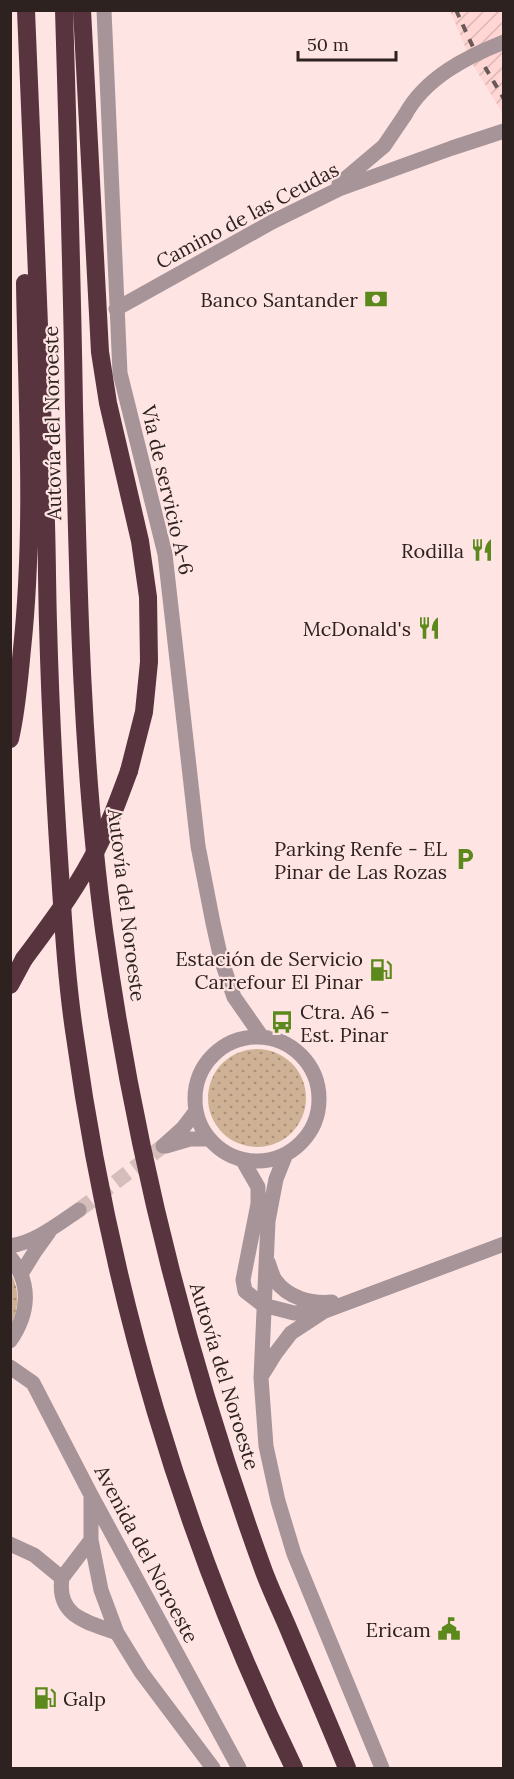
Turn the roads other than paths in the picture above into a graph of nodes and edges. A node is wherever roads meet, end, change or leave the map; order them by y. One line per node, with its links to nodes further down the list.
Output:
1 (26, 10): 7 (highway, Autovía del Noroeste)
2 (64, 10): 40 (highway, Autovía del Noroeste)
3 (82, 10): 11 (highway, bridge)
4 (104, 10): 9 (street, Vía de servicio A-6)
5 (504, 42): 8 (street, bridge)
6 (501, 132): 8 (street, Camino de las Ceudas)
7 (33, 173): 10 (highway); 39 (highway, Autovía del Noroeste)
8 (328, 194): 9 (street, Camino de las Ceudas)
9 (116, 309): 14 (street, Vía de servicio A-6)
10 (10, 739)
11 (24, 959): 12 (highway); 13 (highway)
12 (10, 976)
13 (10, 985)
14 (262, 1037): 15 (street); 17 (street)
15 (196, 1111): 16 (street); 16 (street)
16 (209, 1139): 18 (street)
17 (286, 1154): 18 (street); 24 (street)
18 (242, 1160): 27 (street)
19 (79, 1210): 20 (street)
20 (51, 1229): 22 (street); 25 (street)
21 (504, 1244): 26 (street)
22 (10, 1246)
23 (10, 1257): 25 (street)
24 (266, 1257): 26 (street); 27 (street)
25 (21, 1274): 29 (street)
26 (350, 1300): 28 (street)
27 (263, 1305): 28 (street); 31 (street)
28 (325, 1311): 31 (street)
29 (10, 1341)
30 (10, 1367): 32 (street, Avenida del Noroeste)
31 (261, 1378): 41 (street)
32 (90, 1495): 33 (street); 38 (street, Avenida del Noroeste)
33 (91, 1540): 35 (street); 36 (street)
34 (10, 1544): 35 (street)
35 (62, 1578): 36 (street)
36 (117, 1633): 37 (street)
37 (213, 1768)
38 (239, 1768)
39 (294, 1768)
40 (347, 1768)
41 (382, 1768)

